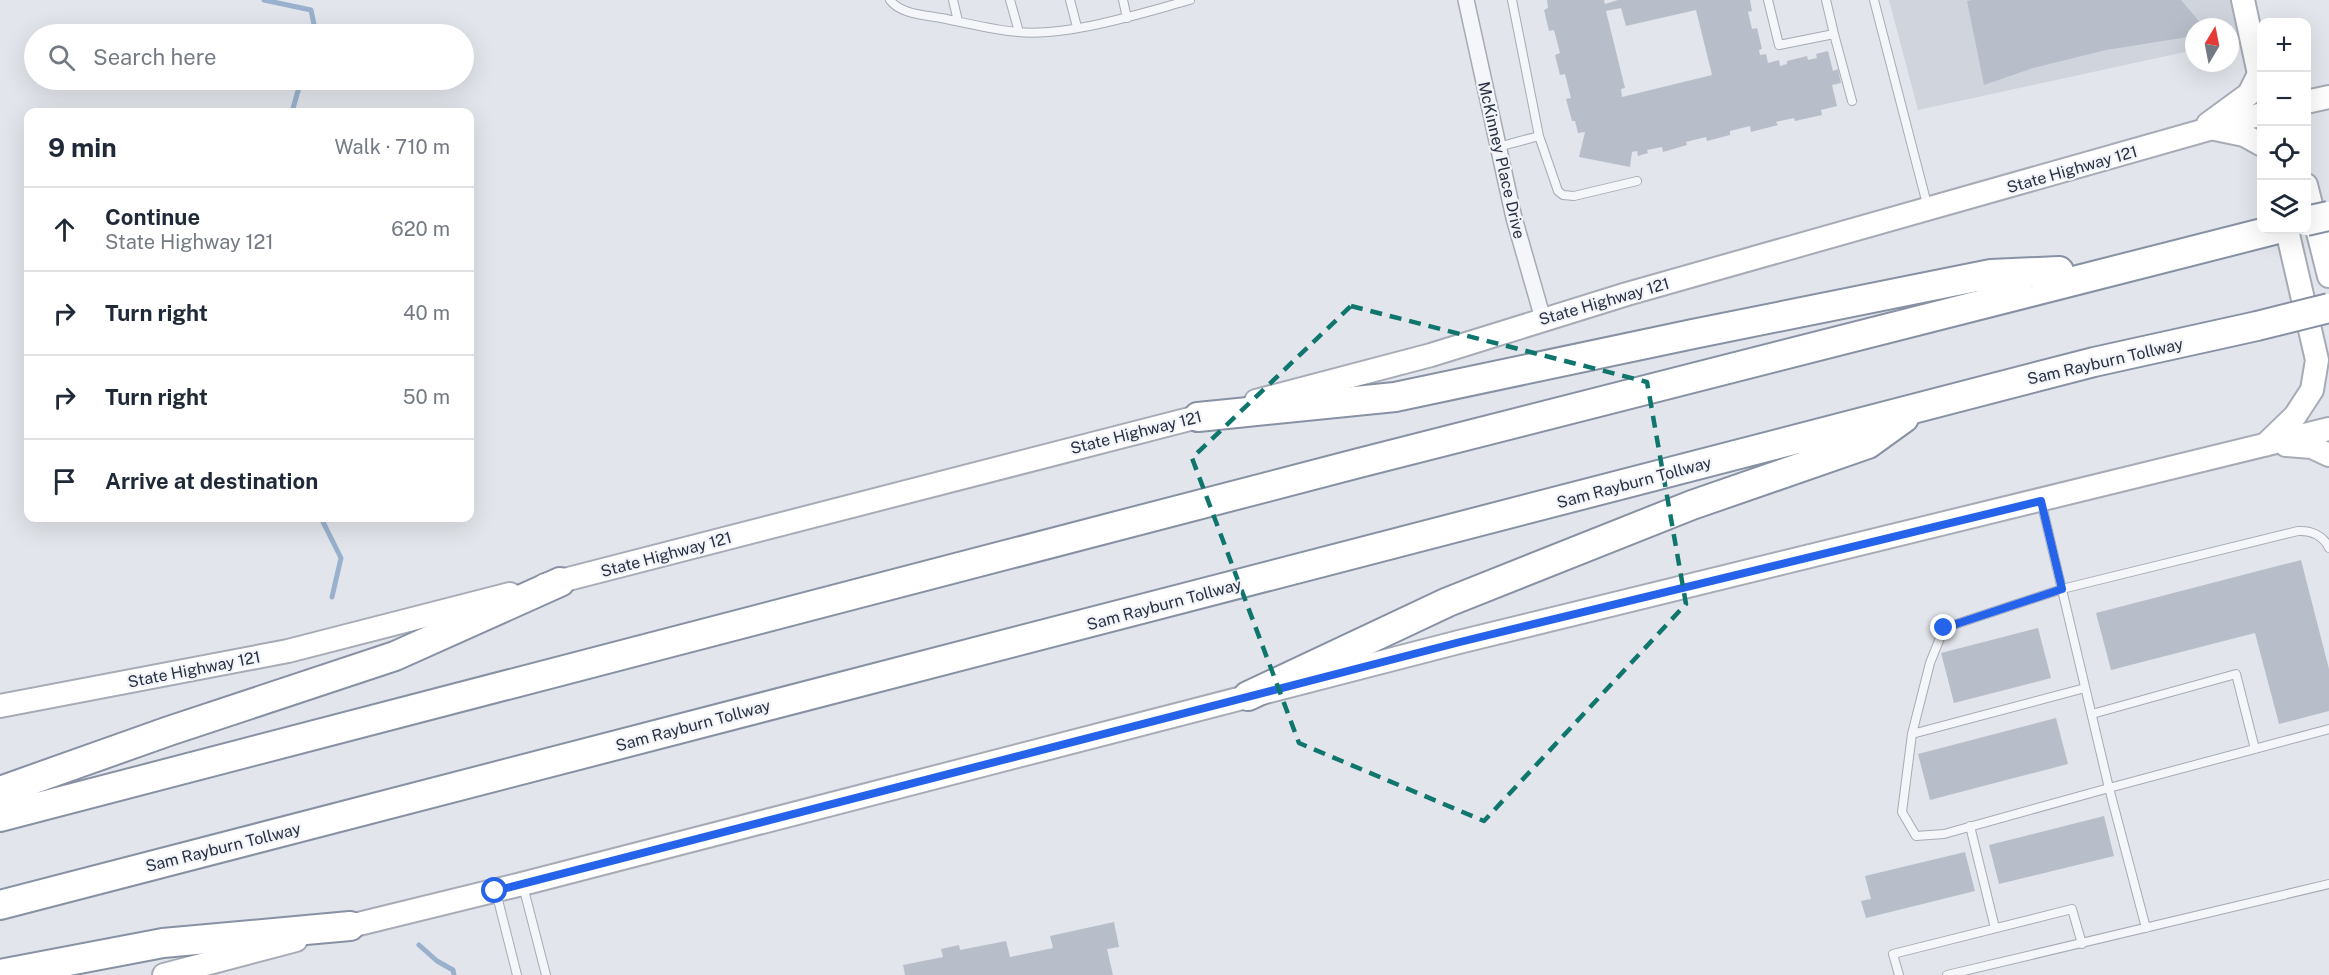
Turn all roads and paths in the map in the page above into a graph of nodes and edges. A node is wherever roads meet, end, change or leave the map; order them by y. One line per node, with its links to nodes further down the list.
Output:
1 (890, 0): 16 (lane)
2 (953, 0): 16 (lane)
3 (1010, 0): 18 (lane)
4 (1070, 0): 17 (lane)
5 (1123, 0): 14 (lane)
6 (1190, 0): 14 (lane)
7 (1468, 0): 28 (street, McKinney Place Drive)
8 (1512, 0): 26 (lane)
9 (1768, 0): 19 (lane)
10 (1826, 0): 19 (lane)
11 (1874, 0): 31 (lane)
12 (2243, 0): 25 (main road)
13 (2259, 0): 15 (main road)
14 (1127, 18): 17 (lane)
15 (2263, 18)
16 (957, 21): 18 (lane)
17 (1077, 27): 18 (lane)
18 (1019, 32)
19 (1834, 34): 21 (lane)
20 (2329, 97): 22 (main road)
21 (1852, 100)
22 (2311, 101)
23 (2257, 116): 24 (main road, State Highway 121)
24 (2215, 129): 25 (main road, State Highway 121); 27 (main road)
25 (2193, 135): 31 (main road, State Highway 121)
26 (1539, 136): 28 (lane); 29 (lane)
27 (2257, 142)
28 (1498, 147): 39 (street, McKinney Place Drive)
29 (1637, 182)
30 (2311, 202): 37 (main road)
31 (1928, 209): 39 (main road, State Highway 121)
32 (2329, 216): 33 (highway, bridge)
33 (2311, 220)
34 (2258, 234): 36 (highway)
35 (2288, 234): 43 (main road)
36 (2121, 268): 41 (highway); 58 (highway)
37 (2329, 276)
38 (2329, 308): 40 (highway, Sam Rayburn Tollway, bridge)
39 (1543, 319): 41 (main road, State Highway 121)
40 (1918, 408): 50 (highway); 63 (highway, Sam Rayburn Tollway)
41 (1198, 417): 47 (main road, State Highway 121)
42 (2329, 429): 43 (main road)
43 (2264, 446): 44 (main road); 45 (main road)
44 (2329, 455)
45 (2041, 501): 48 (lane); 50 (main road)
46 (2329, 548): 48 (lane)
47 (560, 582): 51 (main road, State Highway 121); 57 (highway)
48 (2062, 589): 49 (lane); 54 (lane)
49 (2085, 688): 52 (lane); 54 (lane)
50 (1248, 696): 60 (main road)
51 (0, 706)
52 (2092, 714): 55 (lane); 56 (lane)
53 (2329, 729): 55 (lane)
54 (1912, 735): 59 (lane)
55 (2255, 748): 56 (lane)
56 (2109, 788): 59 (lane); 66 (lane)
57 (0, 791)
58 (0, 817)
59 (1970, 826): 65 (lane)
60 (522, 884): 62 (main road); 71 (lane)
61 (2329, 884): 66 (lane)
62 (495, 891): 64 (main road); 70 (lane)
63 (0, 905)
64 (350, 926): 68 (highway); 69 (main road)
65 (1995, 928): 67 (lane); 72 (lane)
66 (2146, 928): 67 (lane)
67 (2082, 944): 73 (lane)
68 (0, 974)
69 (164, 975)
70 (517, 975)
71 (546, 975)
72 (1899, 975)
73 (1947, 975)

